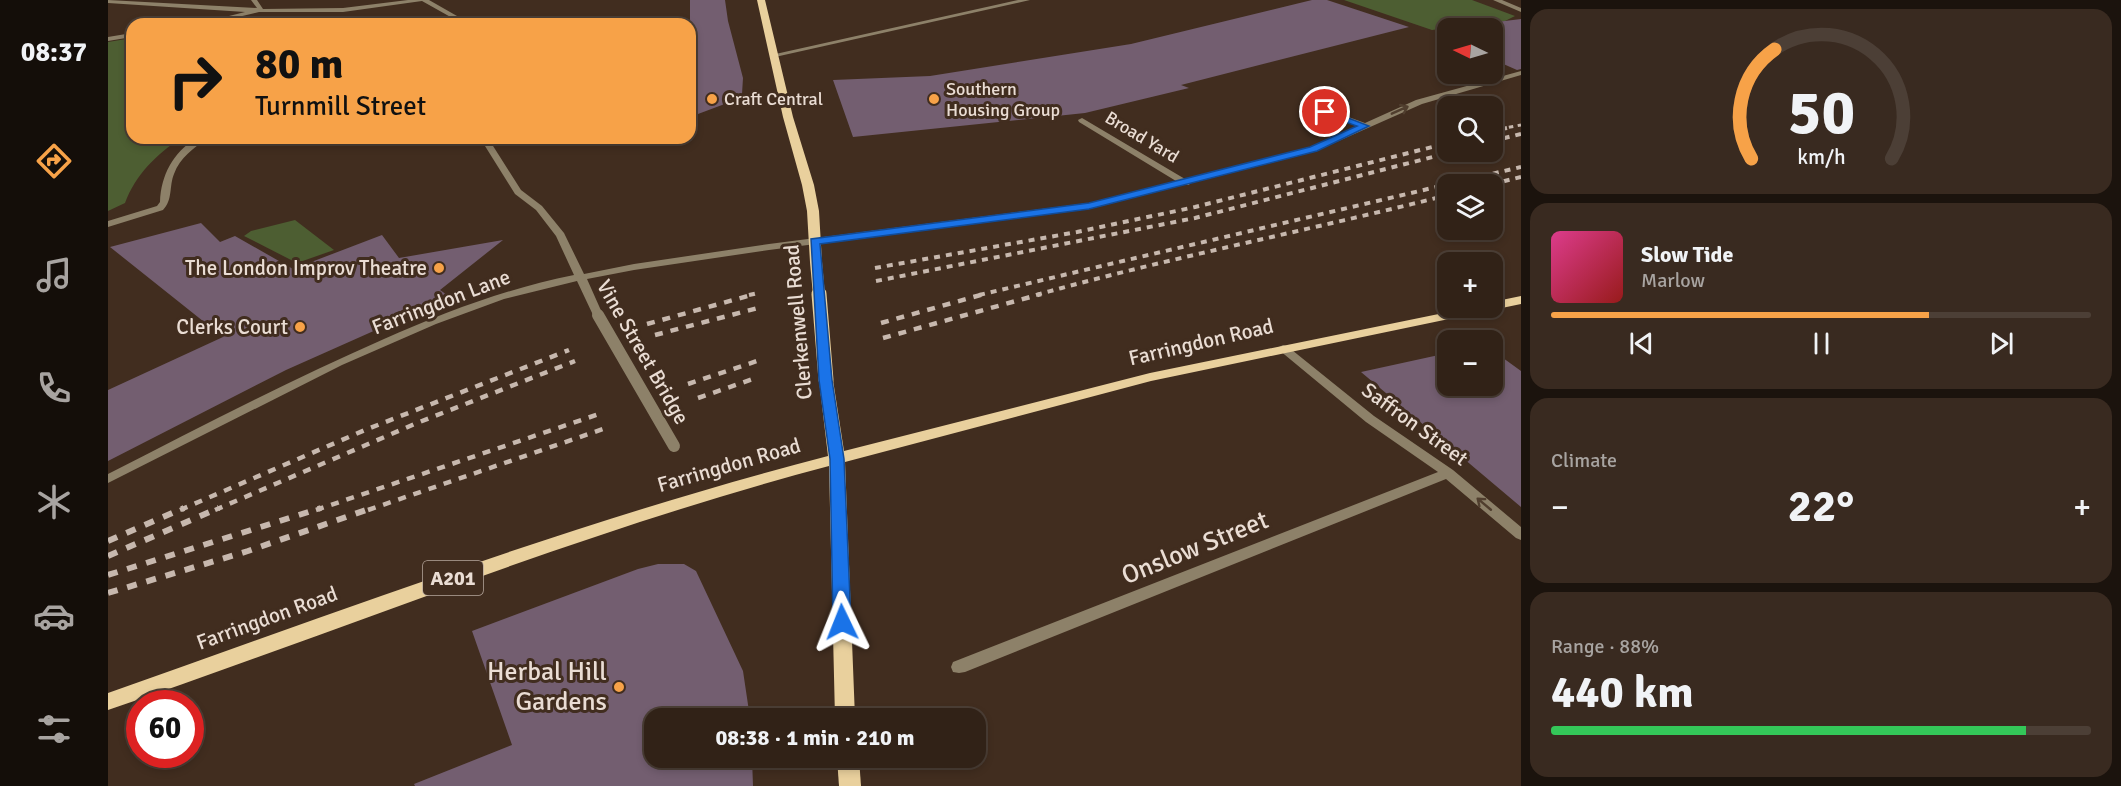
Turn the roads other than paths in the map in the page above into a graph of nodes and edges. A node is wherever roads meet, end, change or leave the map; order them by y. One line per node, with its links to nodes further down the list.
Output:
1 (254, 0): 7 (street)
2 (422, 0): 7 (street); 10 (street)
3 (761, 0): 13 (main road, Clerkenwell Road)
4 (1027, 0): 13 (street)
5 (1496, 0): 8 (street)
6 (108, 1): 7 (street)
7 (261, 10): 9 (street)
8 (1521, 10)
9 (226, 18)
10 (456, 18)
11 (126, 36): 12 (street)
12 (108, 39)
13 (775, 55): 22 (main road, Clerkenwell Road)
14 (1521, 73): 17 (street, Farringdon Lane, one-way to 14)
15 (1310, 106): 17 (street)
16 (1082, 120): 20 (street, Broad Yard)
17 (1365, 126): 20 (street, Farringdon Lane)
18 (194, 144): 21 (street)
19 (488, 144): 23 (street, Vine Street Bridge)
20 (1186, 183): 22 (street, Farringdon Lane)
21 (108, 224)
22 (815, 242): 23 (street, Farringdon Lane); 29 (main road, Clerkenwell Road, bridge)
23 (579, 277): 28 (street, Vine Street Bridge, bridge); 31 (street, Farringdon Lane)
24 (1521, 300): 25 (main road)
25 (1503, 304)
26 (1437, 318): 27 (main road, Farringdon Road / A201)
27 (1283, 348): 29 (main road, Farringdon Road / A201); 30 (street, Saffron Street)
28 (674, 446)
29 (837, 459): 34 (main road, Farringdon Road / A201); 35 (main road, Clerkenwell Road)
30 (1448, 473): 32 (street, Saffron Street, one-way to 30); 33 (street, Onslow Street)
31 (108, 479)
32 (1521, 535)
33 (959, 667)
34 (108, 702)
35 (845, 708)
36 (849, 768): 37 (main road)
37 (850, 786)

